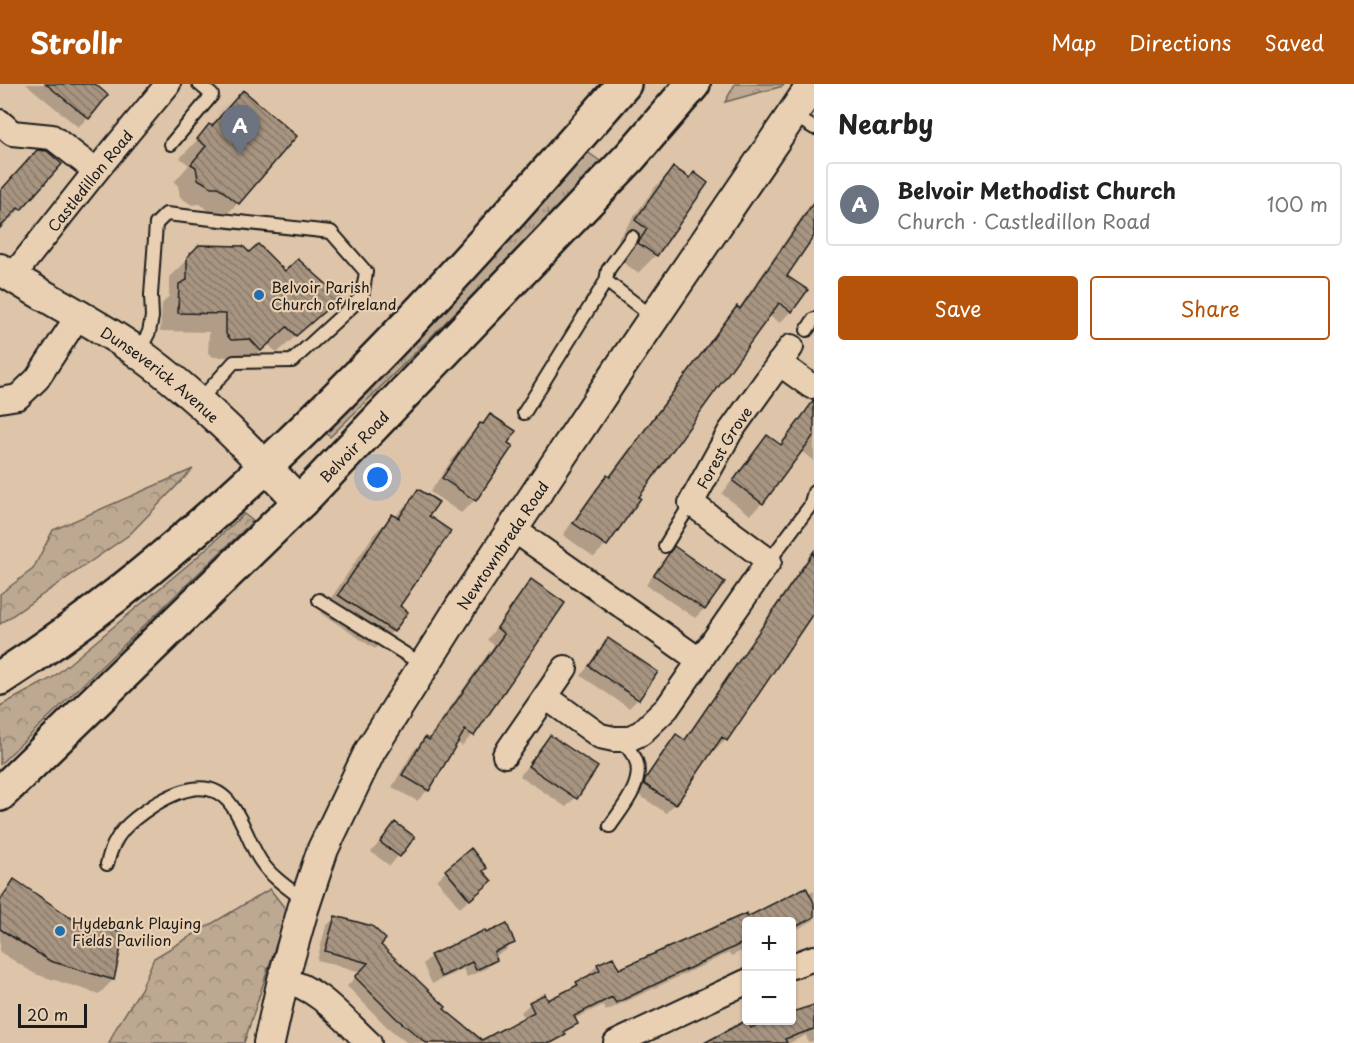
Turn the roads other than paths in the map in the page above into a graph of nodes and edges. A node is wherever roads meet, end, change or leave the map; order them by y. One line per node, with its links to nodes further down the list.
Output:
1 (168, 84): 9 (street, Castledillon Road)
2 (198, 84): 8 (lane)
3 (624, 84): 22 (highway)
4 (693, 84): 24 (highway, Belvoir Road)
5 (813, 84): 6 (street, Newtownbreda Road)
6 (803, 121): 14 (street, Newtownbreda Road)
7 (0, 122): 9 (street)
8 (171, 144)
9 (96, 171): 11 (street, Castledillon Road)
10 (632, 237): 12 (lane)
11 (6, 273): 13 (street, Dunseverick Avenue)
12 (606, 281): 14 (lane); 21 (lane)
13 (78, 316): 17 (street, Dunseverick Avenue); 19 (street)
14 (654, 318): 26 (street, Newtownbreda Road)
15 (814, 319): 16 (lane)
16 (792, 346): 18 (street); 25 (street, Forest Grove)
17 (138, 353): 20 (street, Dunseverick Avenue); 20 (lane)
18 (811, 386)
19 (0, 400)
20 (199, 401): 22 (street, Dunseverick Avenue)
21 (524, 413)
22 (266, 467): 24 (street, Dunseverick Avenue); 33 (highway)
23 (814, 492): 28 (lane)
24 (300, 502): 37 (highway, Belvoir Road)
25 (691, 503): 27 (lane); 28 (street, Forest Grove)
26 (513, 529): 30 (street); 31 (street, Newtownbreda Road)
27 (665, 546)
28 (769, 561): 30 (street)
29 (319, 600): 31 (lane)
30 (699, 660): 35 (street)
31 (424, 665): 40 (street, Newtownbreda Road)
32 (565, 668): 34 (street)
33 (0, 678)
34 (546, 697): 35 (street); 36 (street)
35 (621, 739): 38 (lane)
36 (505, 754)
37 (0, 794)
38 (610, 826)
39 (107, 864): 40 (lane)
40 (305, 901): 43 (street, Newtownbreda Road)
41 (814, 958): 42 (street)
42 (796, 965)
43 (283, 980): 45 (street, Newtownbreda Road); 46 (street)
44 (742, 984): 47 (street)
45 (269, 1043)
46 (369, 1043)
47 (616, 1043)

